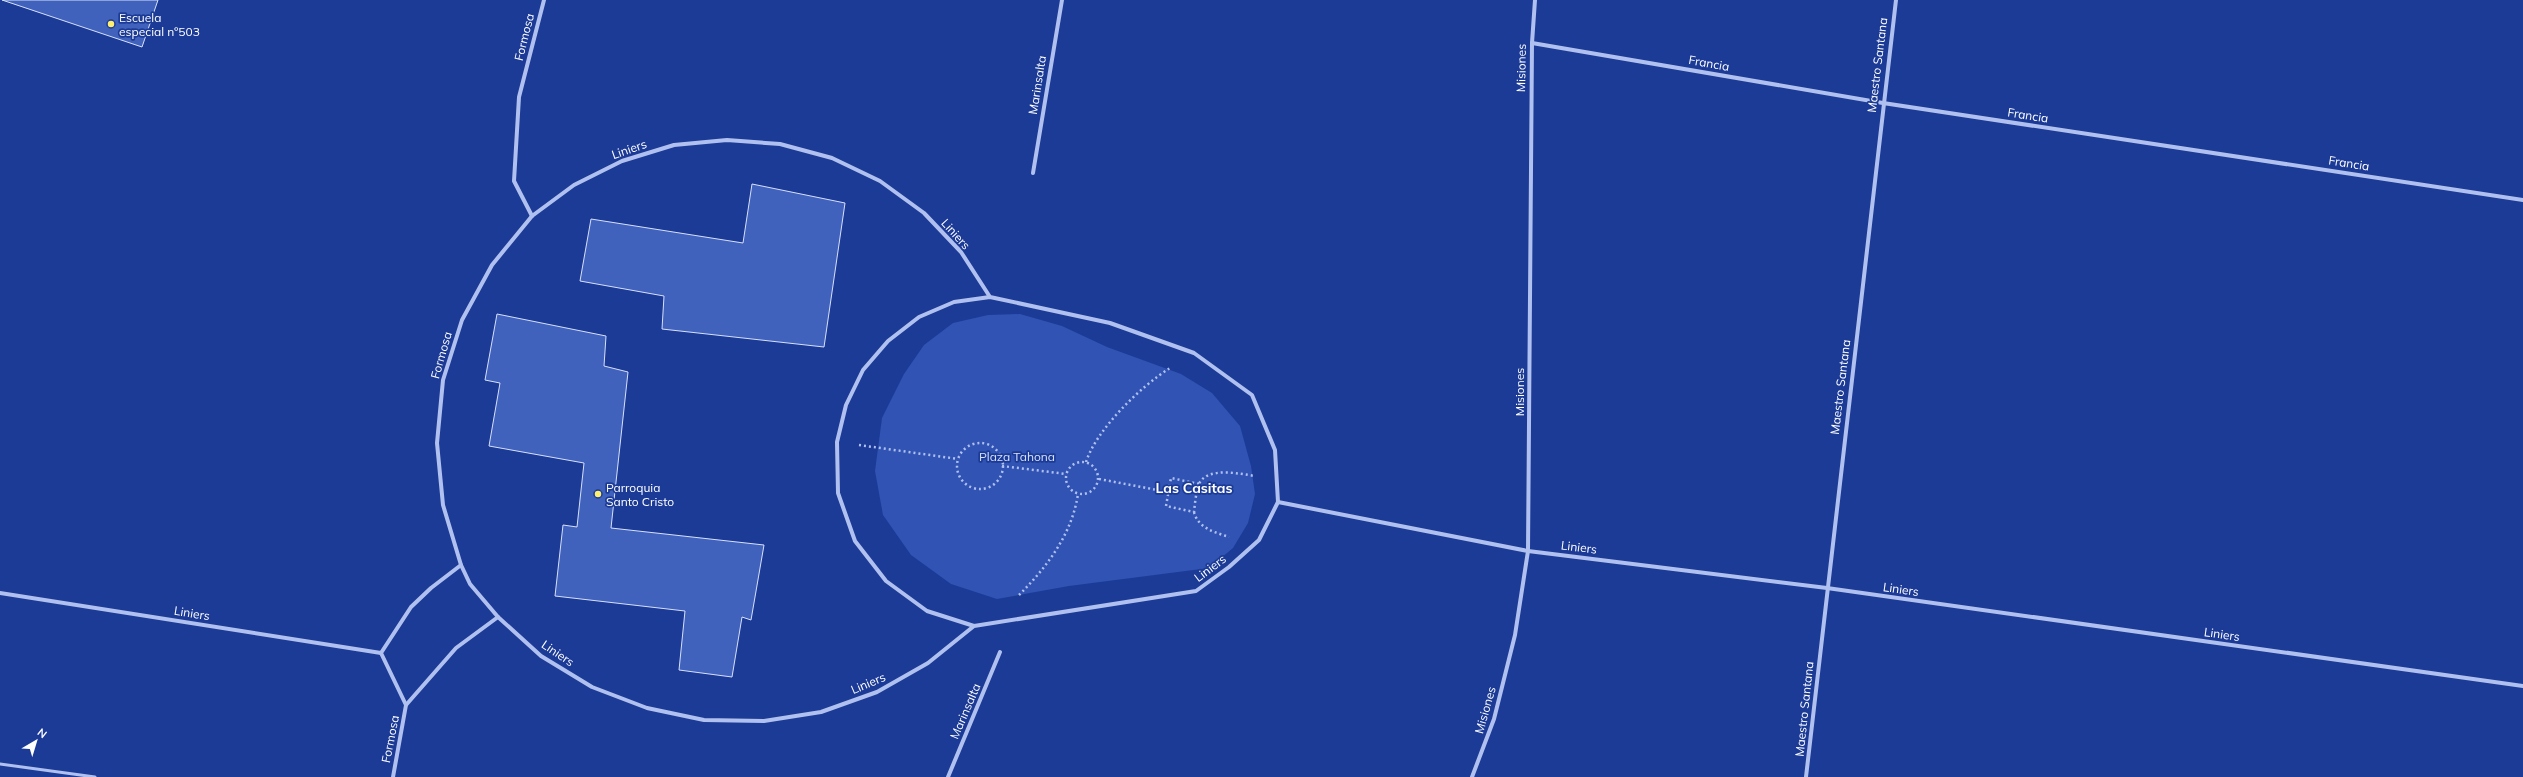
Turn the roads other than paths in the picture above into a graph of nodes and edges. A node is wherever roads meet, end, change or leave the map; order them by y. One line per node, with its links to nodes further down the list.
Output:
1 (544, 0): 9 (street, Formosa)
2 (1062, 0): 7 (street, Marinsalta)
3 (1535, 0): 5 (street, Misiones)
4 (1896, 0): 6 (street, Maestro Santana)
5 (1532, 43): 6 (street, Francia); 12 (street, Misiones)
6 (1883, 103): 8 (street, Francia); 14 (street, Maestro Santana)
7 (1033, 173)
8 (2523, 200)
9 (532, 216): 10 (street, Liniers); 13 (street, Formosa)
10 (990, 297): 11 (street); 17 (street)
11 (1278, 502): 12 (street, Liniers); 17 (street, Liniers)
12 (1528, 551): 14 (street, Liniers); 26 (street, Misiones)
13 (461, 565): 16 (street, Liniers); 19 (street)
14 (1827, 588): 20 (street, Liniers); 27 (street, Maestro Santana)
15 (0, 593): 19 (street, Liniers)
16 (498, 617): 17 (street, Liniers); 21 (street, Formosa)
17 (974, 626)
18 (1000, 652): 25 (street, Marinsalta)
19 (381, 653): 21 (street, Formosa)
20 (2523, 686)
21 (406, 705): 24 (street, Formosa)
22 (0, 764): 23 (lane)
23 (95, 777)
24 (393, 777)
25 (948, 777)
26 (1472, 777)
27 (1806, 777)

